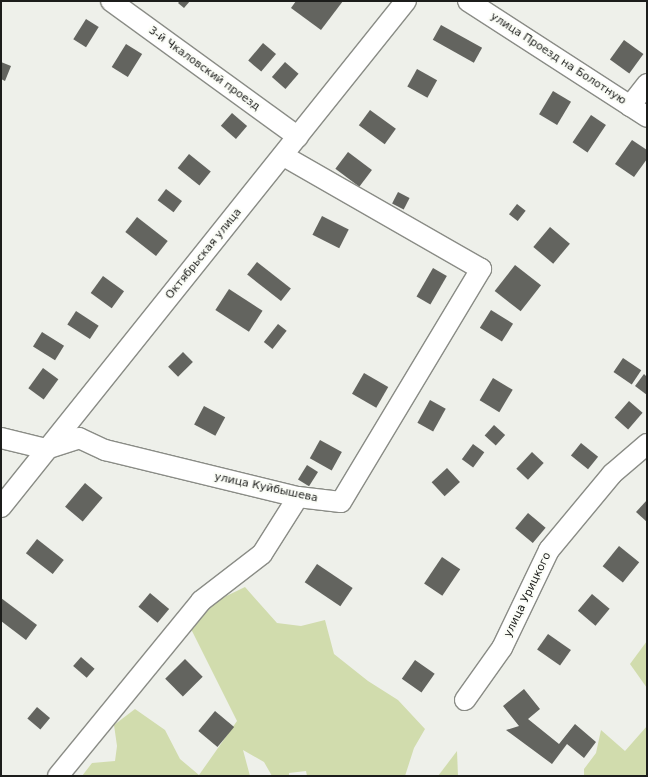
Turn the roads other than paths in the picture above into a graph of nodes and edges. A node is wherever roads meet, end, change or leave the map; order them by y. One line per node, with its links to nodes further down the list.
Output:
1 (111, 1): 7 (street, 3-й Чкаловский проезд)
2 (406, 1): 7 (street, Октябрьская улица)
3 (468, 1): 5 (street, улица Проезд на Болотную)
4 (647, 84): 5 (street)
5 (630, 106): 6 (street, улица Проезд на Болотную)
6 (647, 117)
7 (298, 137): 8 (street, Октябрьская улица)
8 (284, 156): 11 (street, Октябрьская улица); 12 (street, улица Куйбышева)
9 (1, 438): 11 (street)
10 (647, 444): 14 (street, улица Урицкого)
11 (46, 449): 12 (street, улица Куйбышева); 13 (street, Октябрьская улица)
12 (298, 497): 15 (street)
13 (1, 507)
14 (465, 700)
15 (58, 776)

